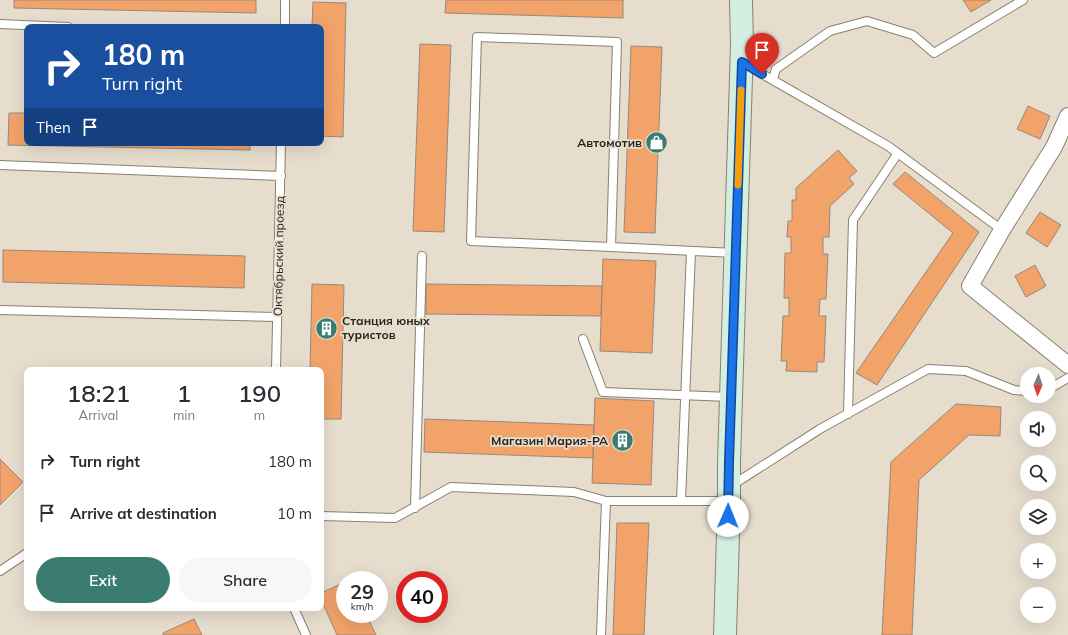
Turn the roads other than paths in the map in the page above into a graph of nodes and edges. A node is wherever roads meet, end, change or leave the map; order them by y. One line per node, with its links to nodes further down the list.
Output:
1 (285, 0): 5 (lane)
2 (741, 0): 7 (street)
3 (1023, 0): 8 (lane)
4 (0, 24): 6 (lane)
5 (284, 24)
6 (24, 25)
7 (742, 62): 8 (lane); 17 (street)
8 (773, 79): 11 (lane)
9 (1068, 116): 14 (street)
10 (282, 146): 13 (lane, Октябрьский проезд)
11 (898, 153): 14 (lane); 29 (lane)
12 (0, 165): 13 (lane)
13 (281, 176): 20 (lane, Октябрьский проезд)
14 (1002, 230): 22 (street)
15 (611, 247): 15 (lane); 16 (lane)
16 (691, 251): 17 (lane); 27 (lane)
17 (736, 253): 28 (street)
18 (422, 256): 33 (lane)
19 (0, 310): 20 (lane)
20 (277, 317): 23 (lane, Октябрьский проезд)
21 (583, 339): 27 (lane)
22 (1068, 366)
23 (276, 367)
24 (1068, 378): 25 (lane)
25 (1056, 385)
26 (1020, 390): 29 (lane)
27 (685, 395): 28 (lane); 32 (lane)
28 (731, 397): 30 (street)
29 (848, 414): 30 (lane)
30 (729, 494): 32 (lane); 40 (street)
31 (606, 501): 32 (lane); 33 (lane); 39 (lane)
32 (681, 501)
33 (415, 508): 34 (lane)
34 (324, 516)
35 (24, 555): 36 (lane)
36 (0, 571)
37 (295, 611): 38 (lane)
38 (306, 635)
39 (601, 635)
40 (725, 635)

